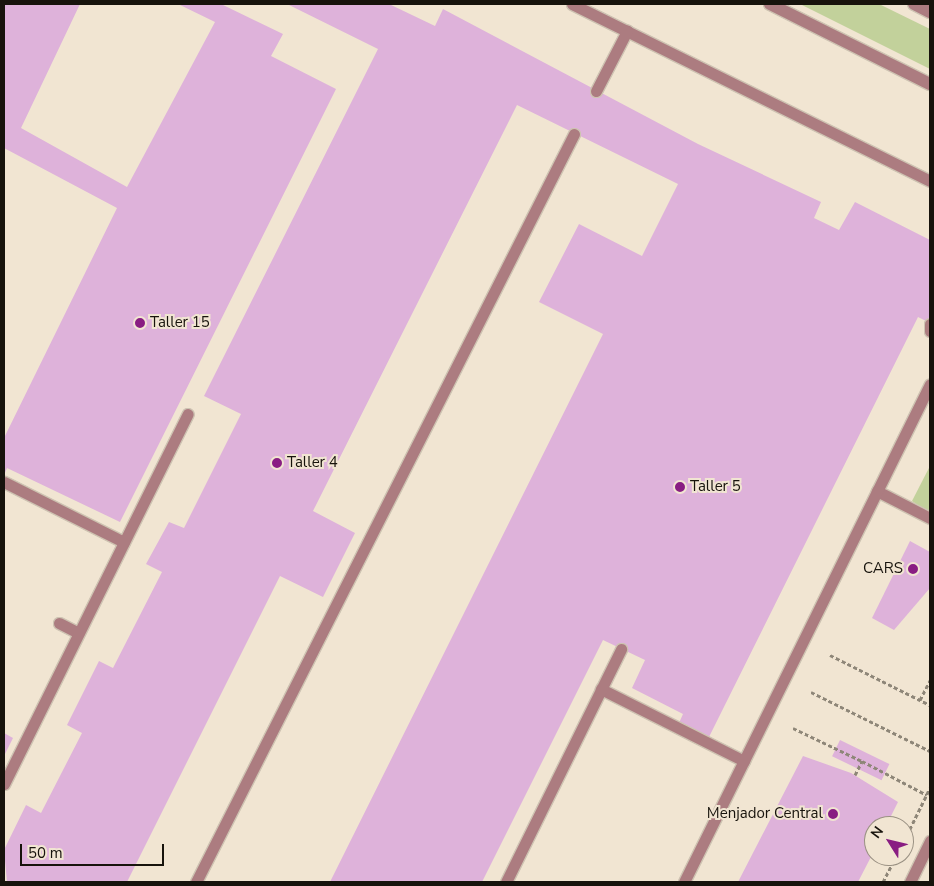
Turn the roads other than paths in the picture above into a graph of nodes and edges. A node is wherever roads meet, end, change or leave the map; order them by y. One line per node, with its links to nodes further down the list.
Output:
1 (572, 4): 5 (lane)
2 (770, 4): 6 (street)
3 (914, 4): 4 (street)
4 (930, 12)
5 (626, 31): 7 (lane); 9 (lane)
6 (930, 84)
7 (596, 91)
8 (574, 134): 26 (lane)
9 (930, 181)
10 (930, 324): 11 (lane)
11 (930, 331)
12 (930, 384): 15 (lane)
13 (188, 414): 17 (lane)
14 (4, 482): 17 (lane)
15 (877, 491): 16 (lane); 22 (lane)
16 (930, 518)
17 (124, 542): 19 (lane)
18 (59, 623): 19 (lane)
19 (79, 633): 23 (lane)
20 (621, 649): 21 (lane)
21 (601, 690): 22 (lane); 25 (lane)
22 (744, 761): 27 (lane)
23 (4, 784)
24 (930, 841): 28 (lane)
25 (511, 880)
26 (196, 882)
27 (684, 882)
28 (910, 882)

